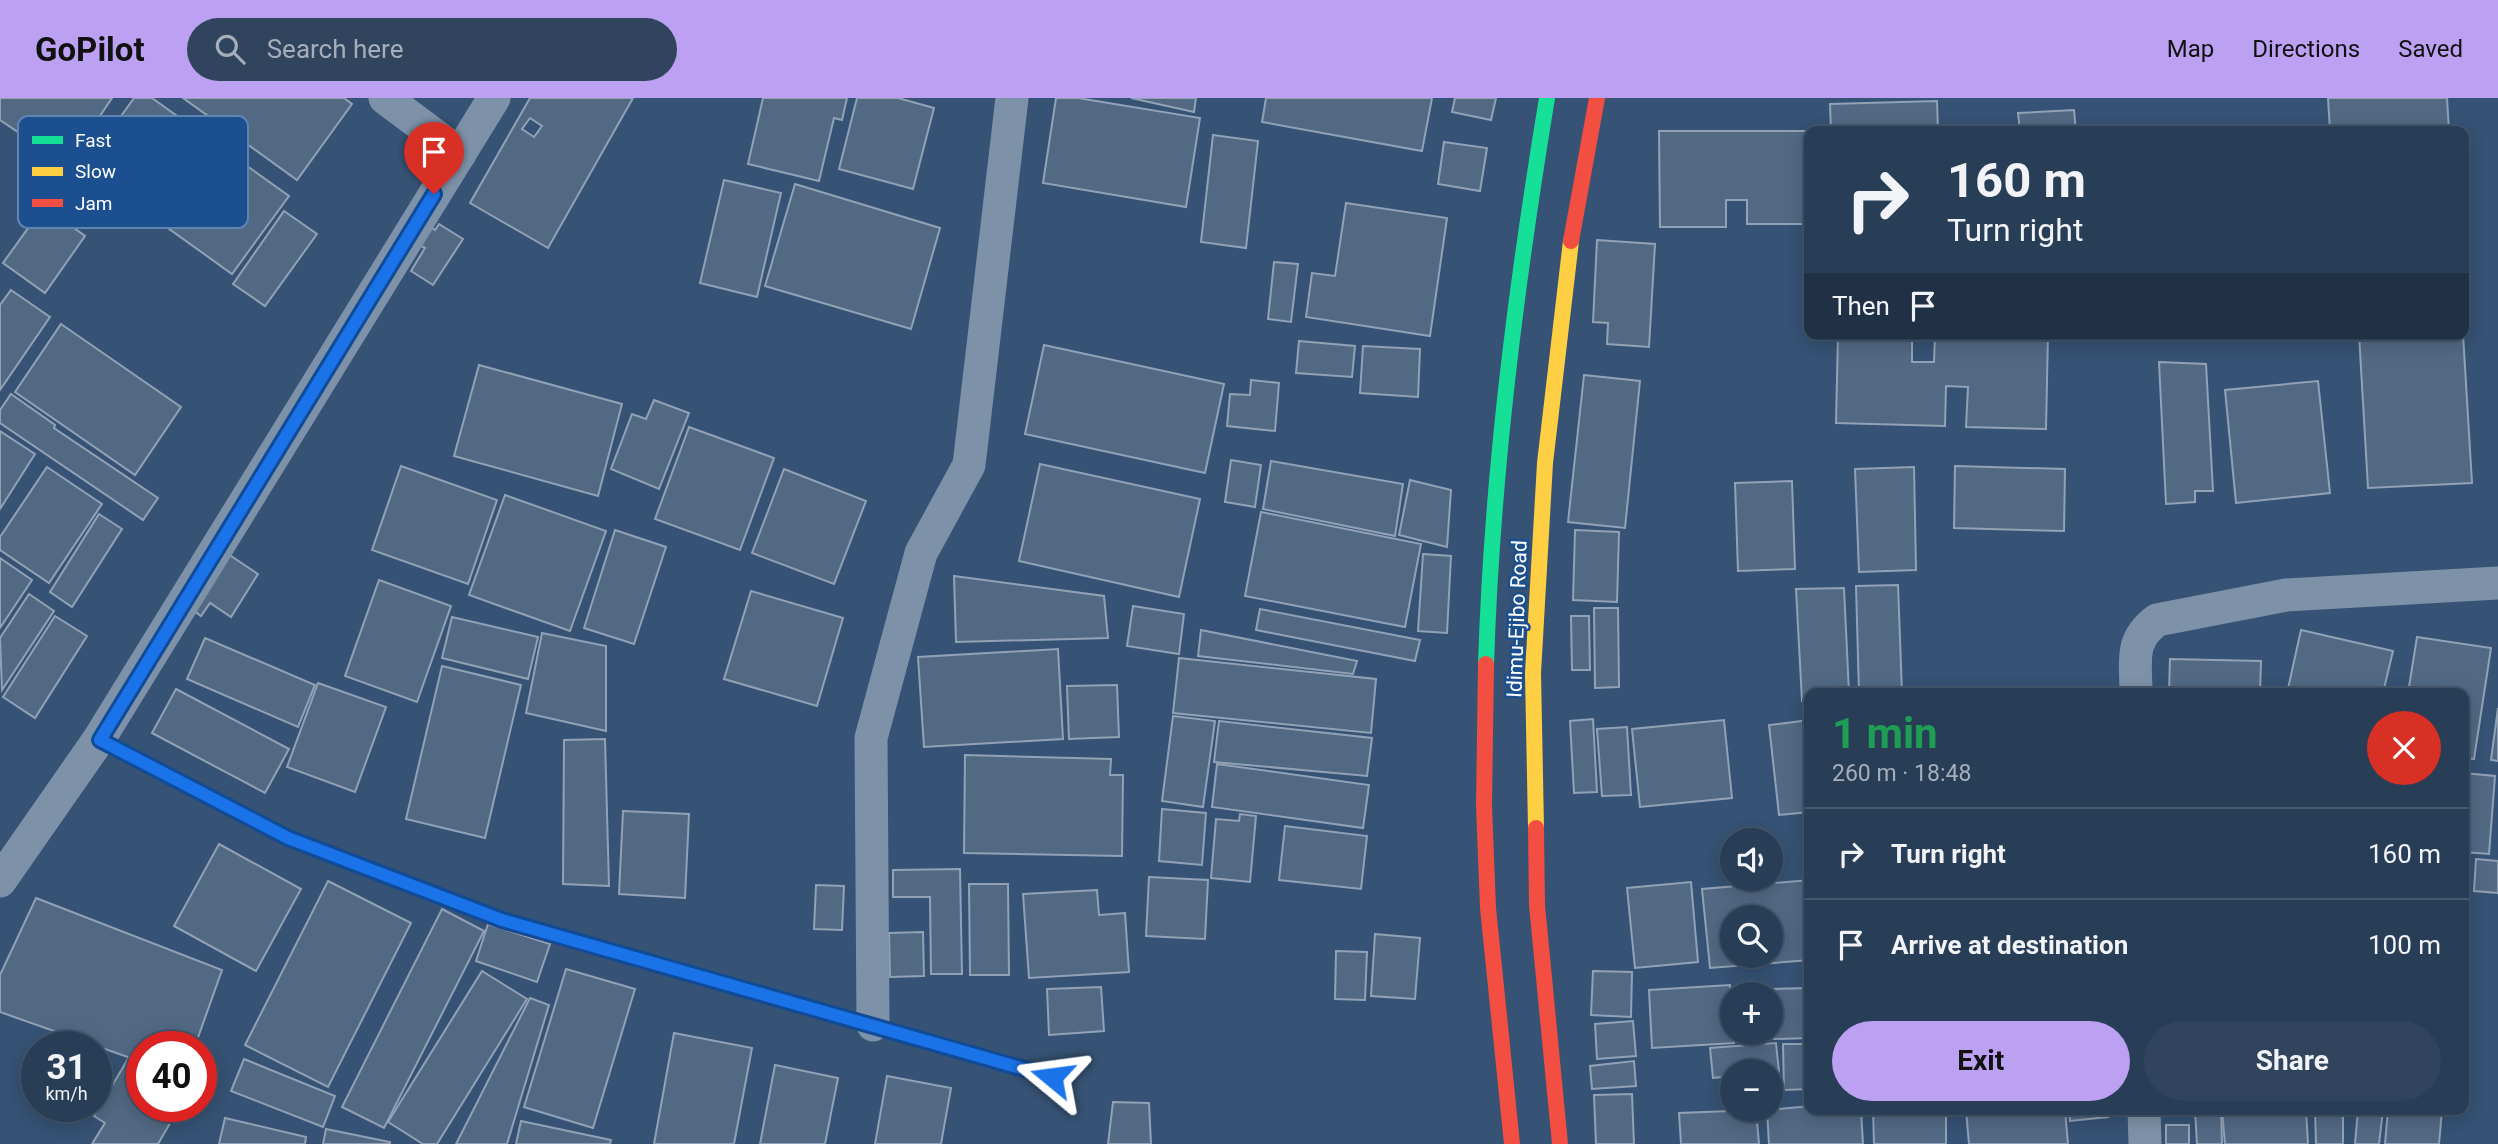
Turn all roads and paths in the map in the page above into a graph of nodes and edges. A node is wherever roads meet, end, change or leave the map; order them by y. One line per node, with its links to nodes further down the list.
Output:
1 (385, 98): 6 (street)
2 (494, 98): 6 (street)
3 (1012, 98): 11 (street)
4 (1547, 98): 14 (main road, Idimu-Ejibo Road)
5 (1597, 98): 15 (main road, Idimu-Ejibo Road)
6 (460, 154): 9 (street)
7 (2498, 583): 8 (street)
8 (2136, 688)
9 (100, 740): 10 (street); 11 (main road)
10 (0, 881)
11 (873, 1025): 12 (main road)
12 (1052, 1077)
13 (2144, 1115): 16 (street)
14 (1512, 1144)
15 (1560, 1144)
16 (2145, 1144)

